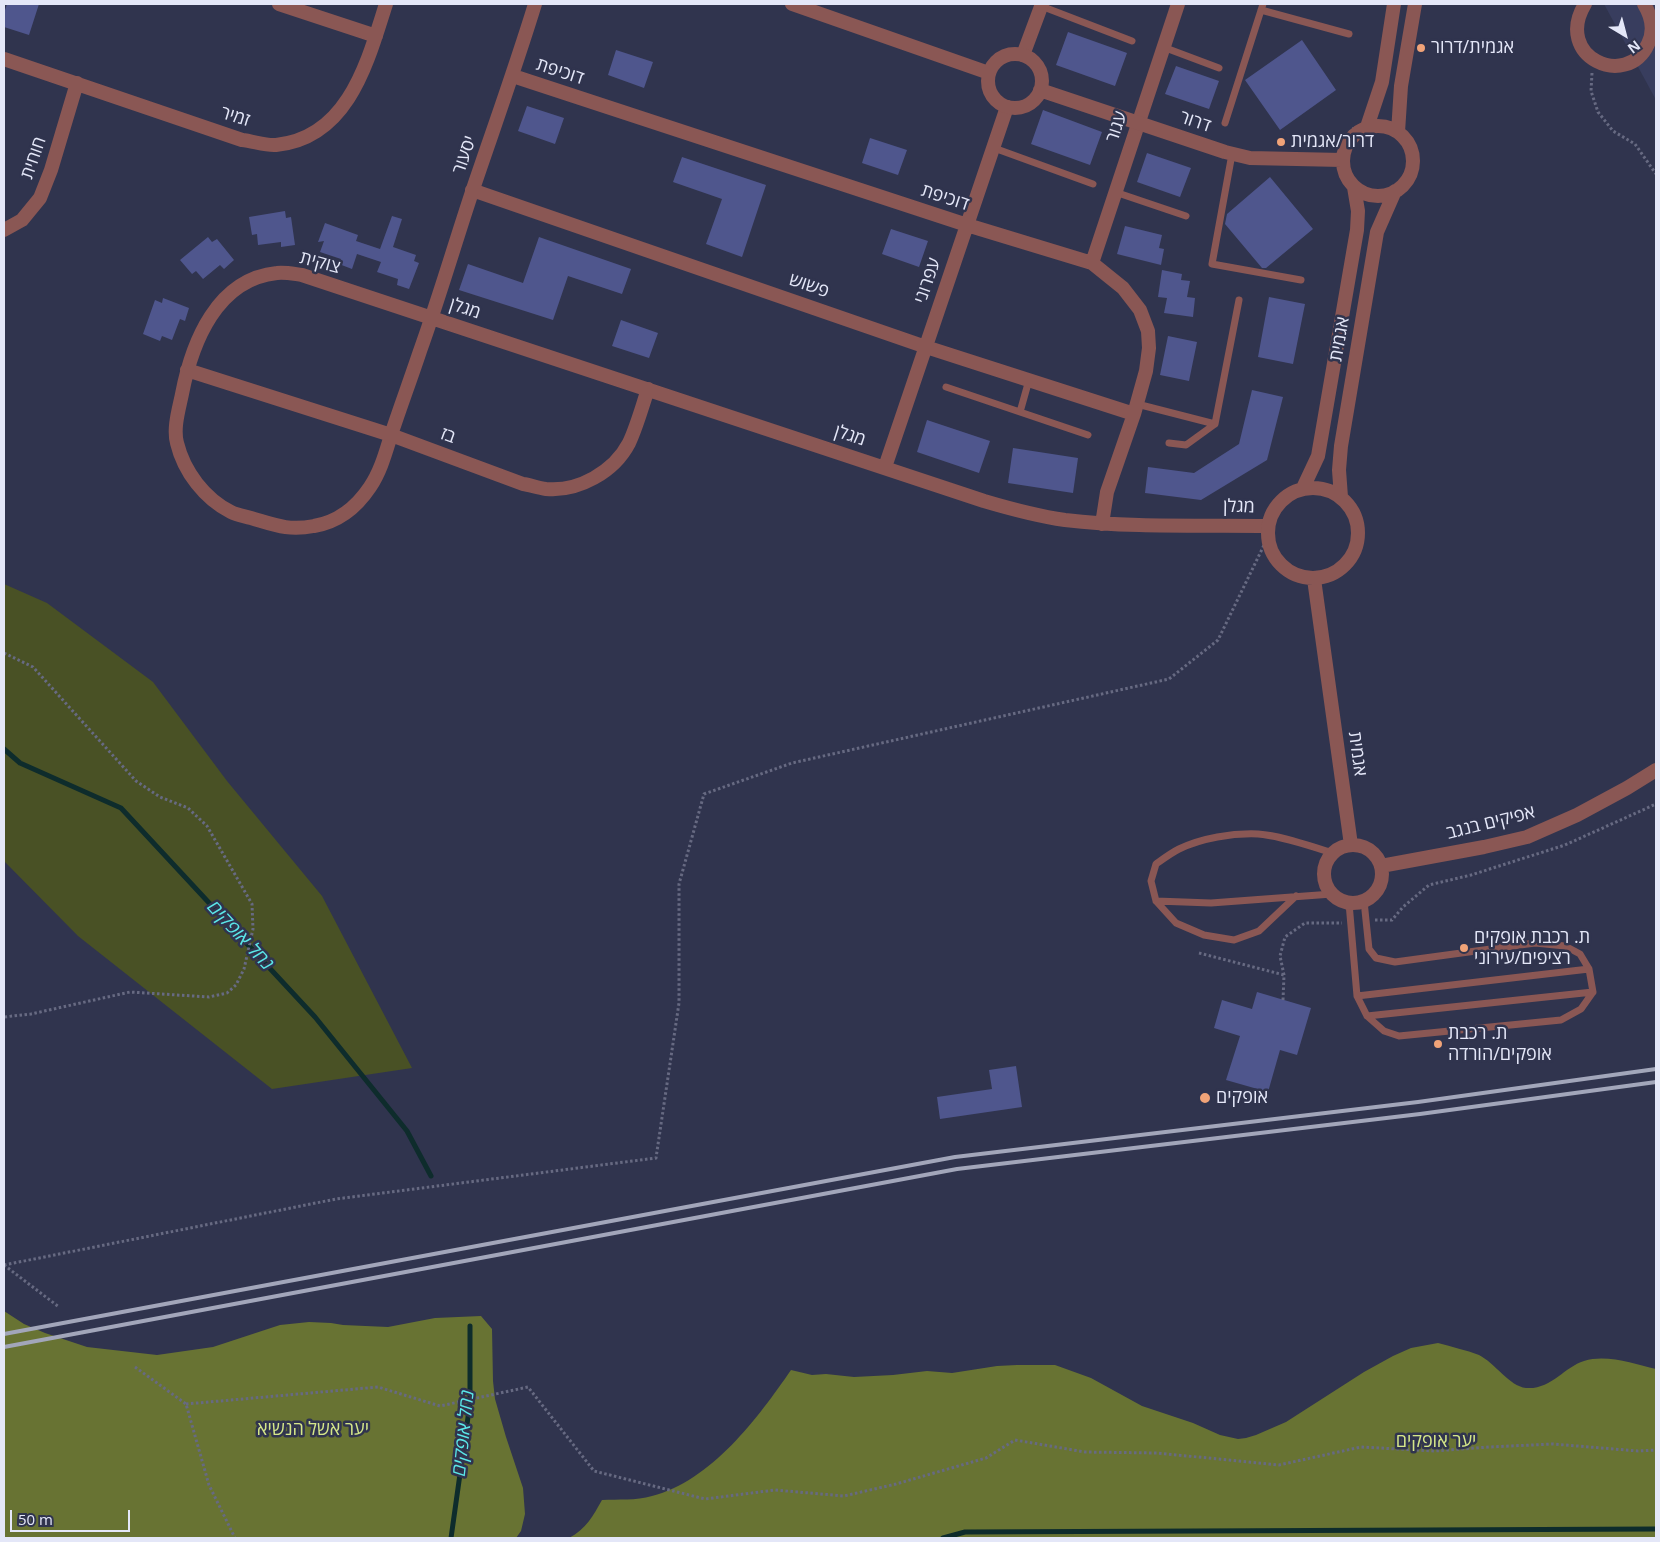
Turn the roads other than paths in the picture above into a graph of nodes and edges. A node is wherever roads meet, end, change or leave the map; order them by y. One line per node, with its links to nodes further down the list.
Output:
1 (279, 4): 13 (street)
2 (386, 4): 13 (street, זמיר)
3 (535, 4): 21 (street, יסעור)
4 (792, 4): 20 (street)
5 (1178, 4): 16 (street, עגור)
6 (1394, 4): 27 (street)
7 (1415, 4): 28 (street)
8 (1644, 4): 14 (street)
9 (1041, 5): 15 (lane); 17 (street)
10 (1262, 7): 12 (lane); 26 (lane)
11 (1579, 8): 14 (street)
12 (1349, 34)
13 (376, 36): 22 (street, זמיר)
14 (1653, 40)
15 (1132, 41)
16 (1163, 47): 19 (lane); 25 (street, עגור)
17 (1023, 55): 20 (street); 23 (street)
18 (4, 59): 22 (street, זמיר)
19 (1219, 68)
20 (989, 73): 24 (street)
21 (513, 76): 34 (street, יסעור); 38 (street, דוכיפת)
22 (77, 83): 39 (street, חוחית)
23 (1040, 90): 24 (street); 25 (street, דרור)
24 (1007, 106): 29 (street, עפרוני)
25 (1138, 123): 30 (street, דרור); 36 (street, עגור)
26 (1225, 123)
27 (1367, 127): 28 (street); 31 (street)
28 (1398, 132): 35 (street)
29 (994, 148): 32 (lane); 38 (street, עפרוני)
30 (1232, 154): 31 (street, דרור); 41 (lane)
31 (1342, 160): 33 (street)
32 (1093, 184)
33 (1354, 187): 35 (street); 56 (street, אגמית)
34 (472, 190): 43 (street, יסעור); 44 (street, פשוש)
35 (1395, 191): 57 (street, אגמית)
36 (1115, 192): 37 (lane); 40 (street, עגור)
37 (1186, 216)
38 (967, 225): 40 (street, דוכיפת); 44 (street, עפרוני)
39 (4, 230)
40 (1092, 263): 49 (street, דוכיפת)
41 (1301, 280)
42 (1239, 300): 51 (lane)
43 (432, 318): 45 (street, צוקית); 48 (street, מגלן); 52 (street, צוקית)
44 (926, 347): 46 (street, פשוש); 55 (street, עפרוני)
45 (187, 370): 52 (street, בז); 52 (street, צוקית)
46 (1029, 380): 49 (street, פשוש); 50 (lane)
47 (946, 387): 50 (lane)
48 (648, 389): 52 (street, בז); 55 (street, מגלן)
49 (1135, 409): 51 (lane); 58 (street, דוכיפת)
50 (1020, 412): 53 (lane)
51 (1215, 424): 54 (lane)
52 (391, 435)
53 (1088, 435)
54 (1169, 443)
55 (885, 467): 58 (street, מגלן)
56 (1303, 488): 57 (street); 59 (street)
57 (1342, 497): 60 (street)
58 (1102, 524): 59 (street, מגלן)
59 (1267, 532): 60 (street)
60 (1314, 579): 62 (street, אגמית)
61 (1656, 770): 64 (street, אפיקים בנגב)
62 (1352, 845): 63 (street); 64 (street)
63 (1333, 853): 65 (street); 68 (lane)
64 (1381, 866): 67 (street)
65 (1332, 894): 66 (lane); 69 (street)
66 (1296, 896): 68 (lane); 68 (lane)
67 (1364, 900): 69 (street); 70 (lane)
68 (1156, 901)
69 (1350, 903): 72 (lane)
70 (1589, 969): 71 (lane); 72 (lane)
71 (1593, 992): 73 (lane); 73 (lane)
72 (1357, 996): 73 (lane)
73 (1367, 1016)

